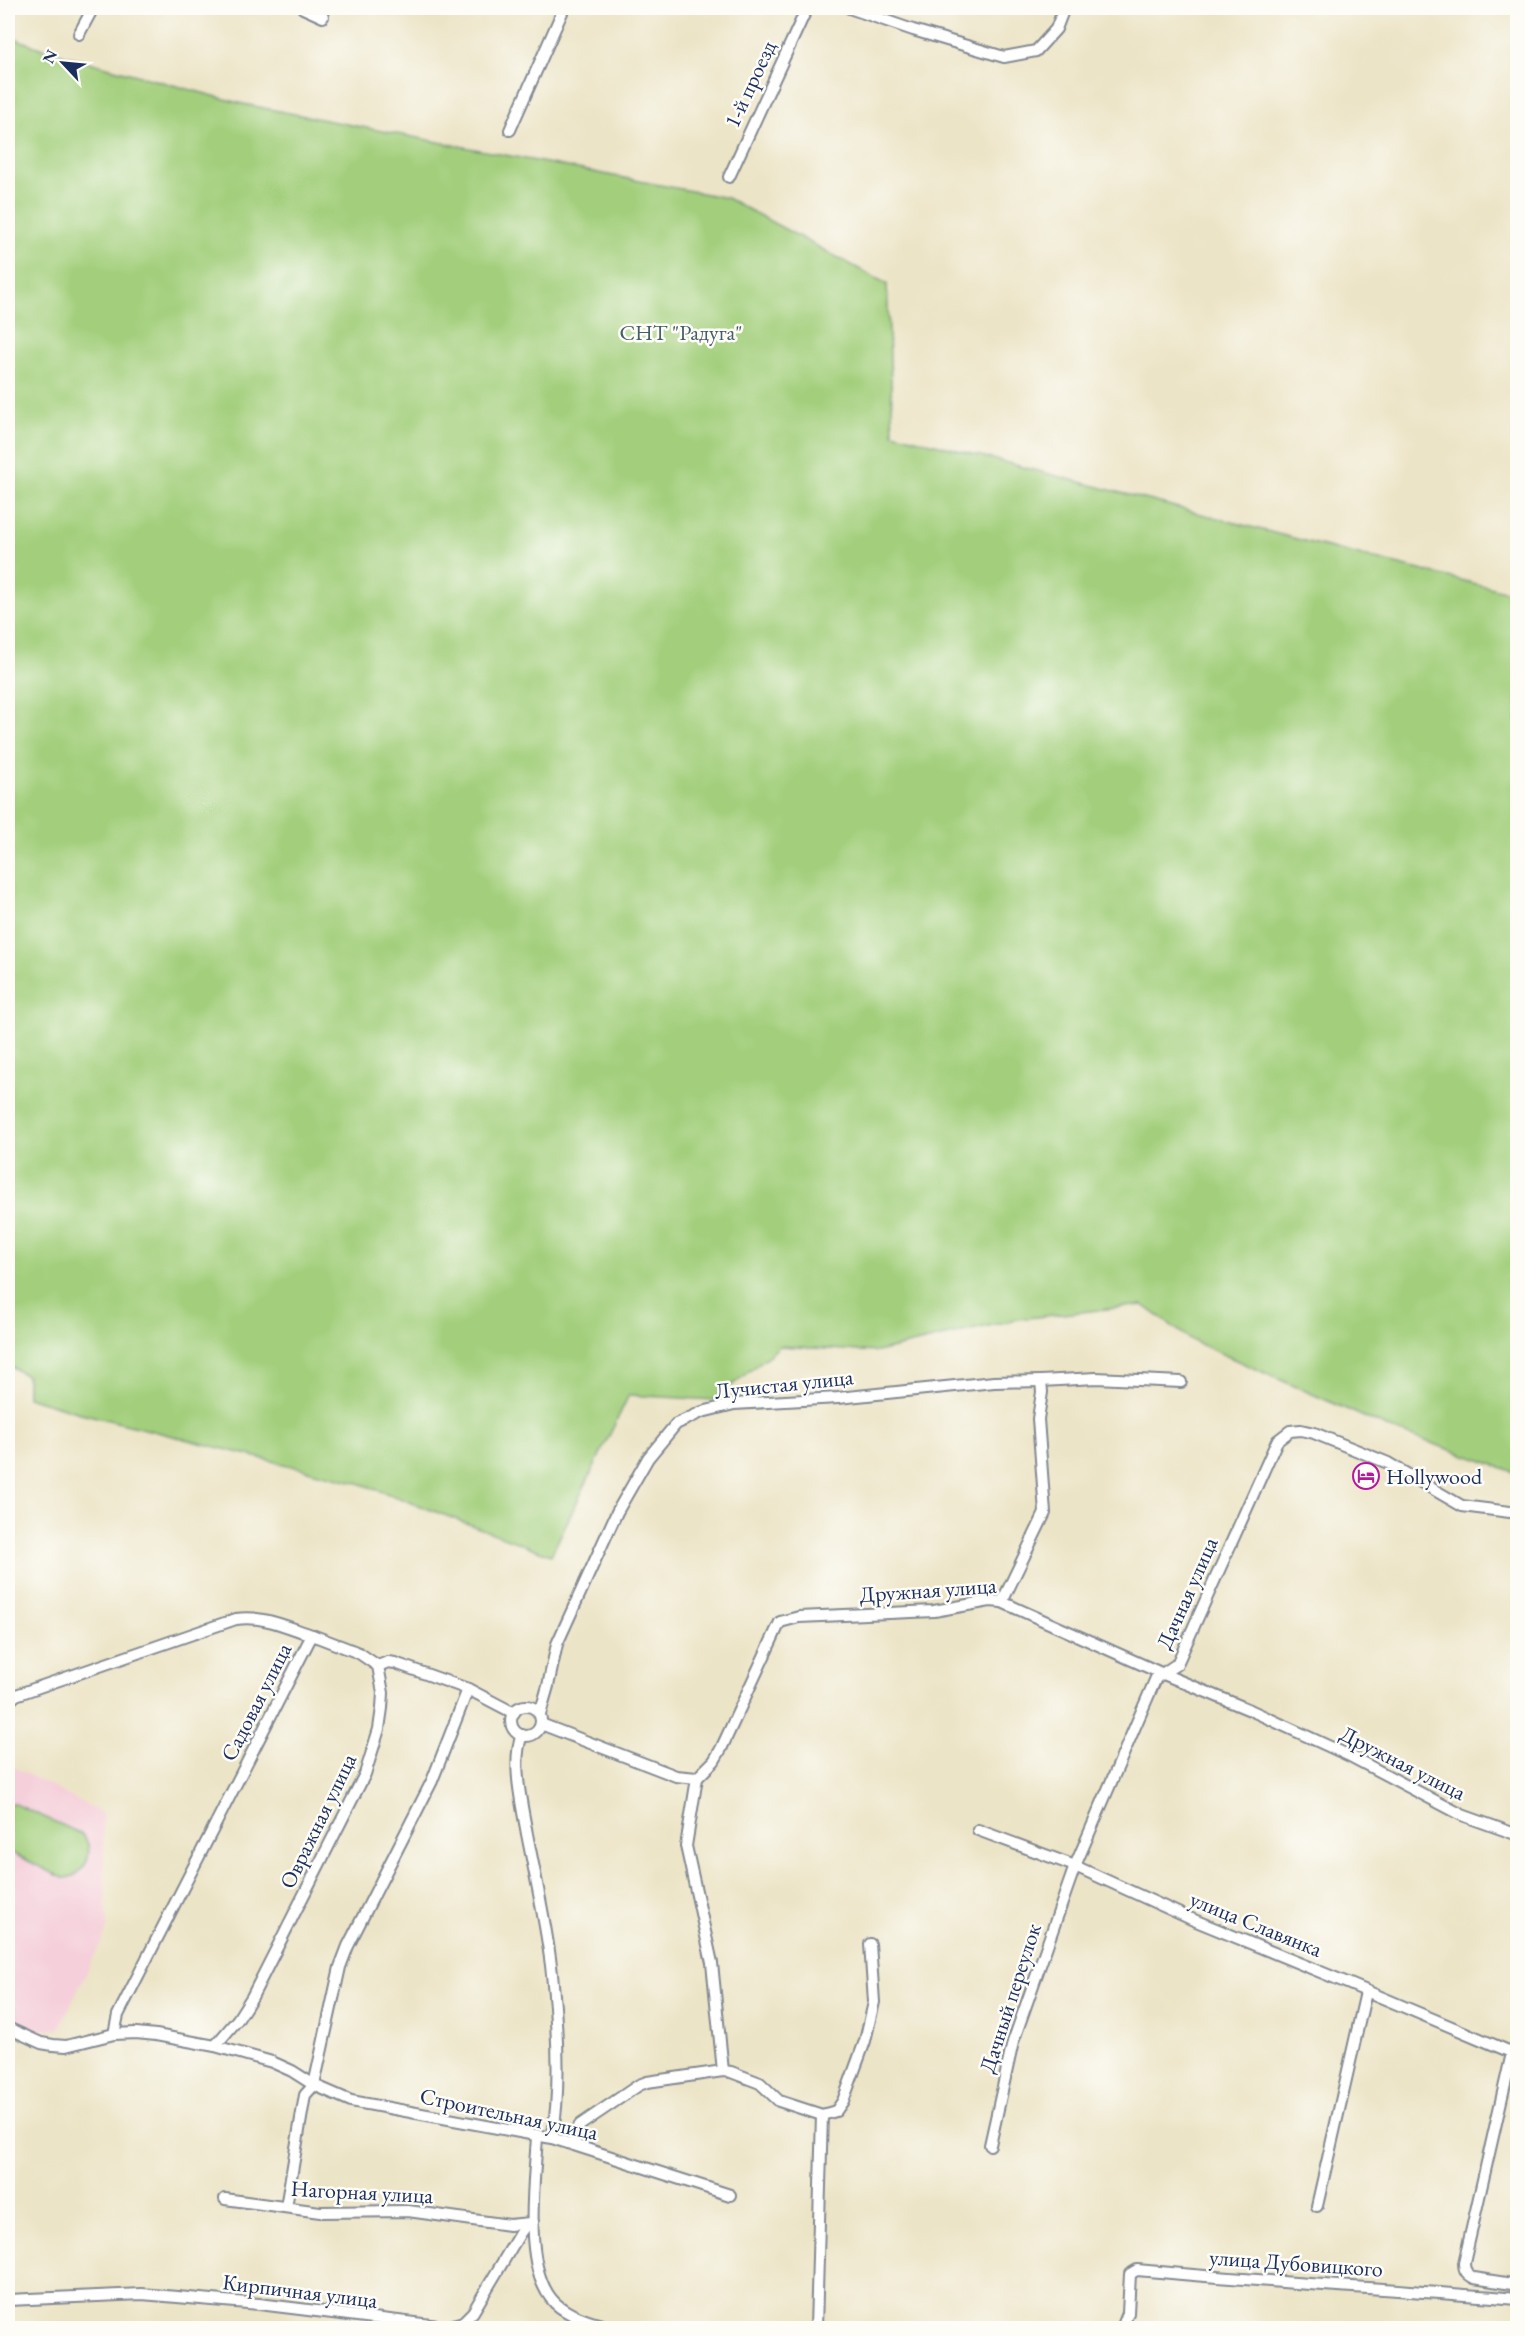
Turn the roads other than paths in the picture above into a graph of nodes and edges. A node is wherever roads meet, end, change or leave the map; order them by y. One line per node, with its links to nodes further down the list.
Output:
1 (93, 8): 8 (street)
2 (303, 8): 7 (street)
3 (564, 8): 9 (street)
4 (807, 8): 10 (street, 1-й проезд)
5 (849, 8): 6 (street)
6 (1064, 8)
7 (322, 17)
8 (79, 34)
9 (510, 130)
10 (729, 177)
11 (1041, 1381): 12 (street, Лучистая улица); 14 (street); 21 (street, Лучистая улица)
12 (1181, 1382)
13 (1518, 1513): 17 (street, Дачная улица)
14 (1002, 1602): 17 (street, Дружная улица); 23 (street, Дружная улица)
15 (312, 1635): 16 (street); 19 (street, Садовая улица); 30 (street, Садовая улица)
16 (378, 1666): 18 (street); 31 (street, Овражная улица)
17 (1161, 1673): 25 (street, Дружная улица); 26 (street, Дачная улица)
18 (468, 1689): 20 (street); 34 (street)
19 (12, 1698)
20 (514, 1713): 21 (street); 22 (street)
21 (540, 1719): 22 (street); 23 (street)
22 (522, 1735): 37 (street)
23 (697, 1778): 33 (street)
24 (978, 1830): 26 (street, улица Славянка)
25 (1518, 1835)
26 (1075, 1866): 28 (street, улица Славянка); 39 (street, Дачный переулок)
27 (870, 1944): 35 (street)
28 (1366, 1992): 32 (street, улица Славянка); 42 (street)
29 (8, 2028): 30 (street, Строительная улица)
30 (114, 2034): 31 (street, Строительная улица)
31 (215, 2046): 34 (street, Строительная улица)
32 (1515, 2054): 45 (street)
33 (723, 2071): 35 (street); 38 (street)
34 (314, 2085): 36 (street, Строительная улица); 43 (street)
35 (822, 2115): 49 (street)
36 (537, 2136): 37 (street, Строительная улица); 44 (street)
37 (552, 2138): 38 (street, Строительная улица)
38 (575, 2145): 40 (street, Строительная улица)
39 (990, 2145)
40 (730, 2195)
41 (225, 2199): 43 (street, Нагорная улица)
42 (1317, 2206)
43 (286, 2207): 44 (street, Нагорная улица)
44 (533, 2222): 47 (street, Кирпичная улица); 48 (street)
45 (1518, 2284)
46 (1518, 2299): 50 (street, улица Дубовицкого)
47 (8, 2300)
48 (614, 2328)
49 (816, 2328)
50 (1124, 2328)

